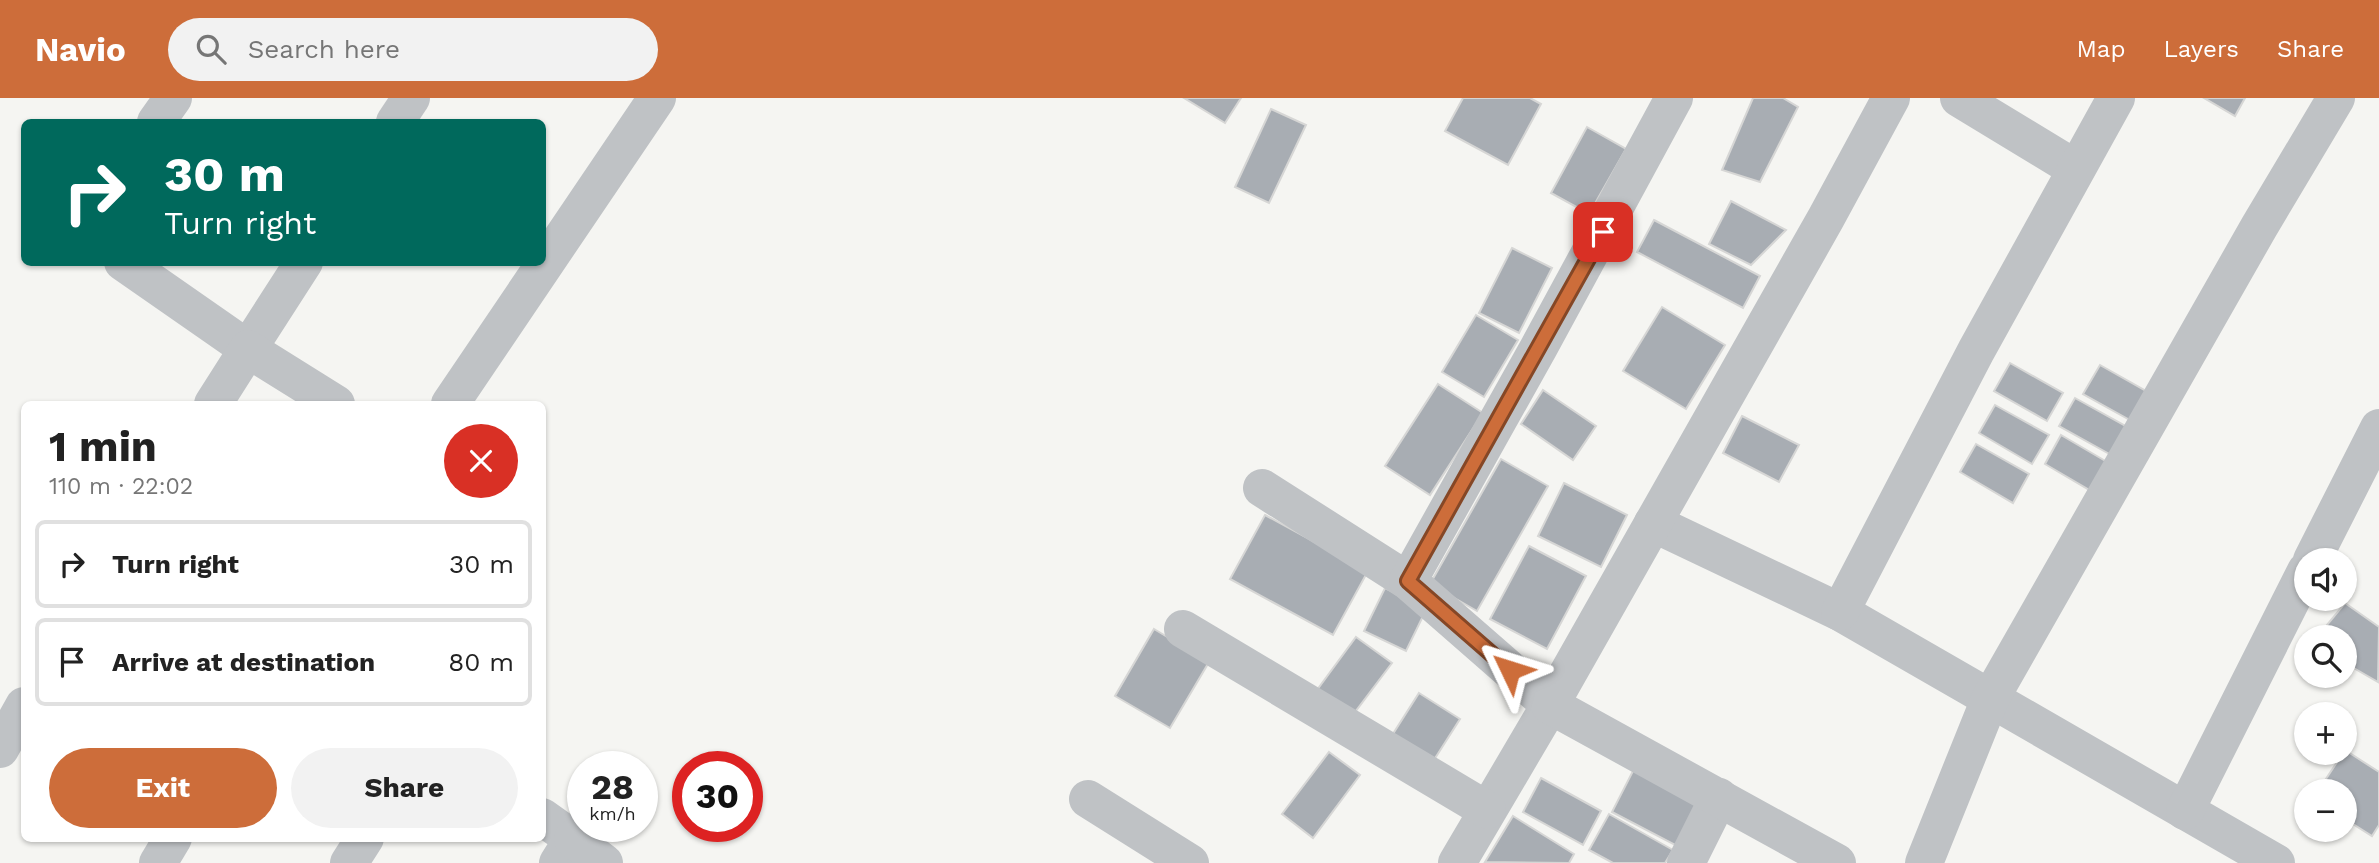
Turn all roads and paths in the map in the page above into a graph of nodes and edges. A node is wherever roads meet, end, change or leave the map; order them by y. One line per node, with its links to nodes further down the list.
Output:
1 (173, 98): 9 (street)
2 (411, 98): 10 (street)
3 (657, 98): 12 (street)
4 (1674, 98): 24 (street)
5 (1891, 98): 22 (street)
6 (1959, 98): 11 (street)
7 (2116, 98): 11 (street)
8 (2336, 98): 28 (street)
9 (158, 119)
10 (397, 119)
11 (2076, 169): 26 (street)
12 (546, 262)
13 (129, 266): 16 (street)
14 (301, 266): 16 (street)
15 (543, 266): 19 (street)
16 (248, 349): 17 (street); 18 (street)
17 (215, 401)
18 (332, 401)
19 (452, 401)
20 (2379, 428): 23 (street)
21 (1262, 488): 24 (street)
22 (1653, 523): 26 (street); 29 (street)
23 (2318, 548)
24 (1408, 581): 29 (street)
25 (2294, 595): 35 (street)
26 (1840, 612): 28 (street)
27 (1183, 629): 34 (street)
28 (1990, 699): 35 (street); 46 (street)
29 (1550, 705): 32 (street); 34 (street)
30 (21, 711): 31 (street)
31 (0, 749)
32 (1719, 797): 44 (street); 45 (street)
33 (1088, 799): 42 (street)
34 (1487, 810): 43 (street)
35 (2185, 811): 47 (street)
36 (558, 839): 41 (street)
37 (171, 842): 39 (street)
38 (362, 842): 40 (street)
39 (158, 863)
40 (349, 863)
41 (604, 863)
42 (1189, 863)
43 (1457, 863)
44 (1686, 863)
45 (1837, 863)
46 (1924, 863)
47 (2276, 863)

